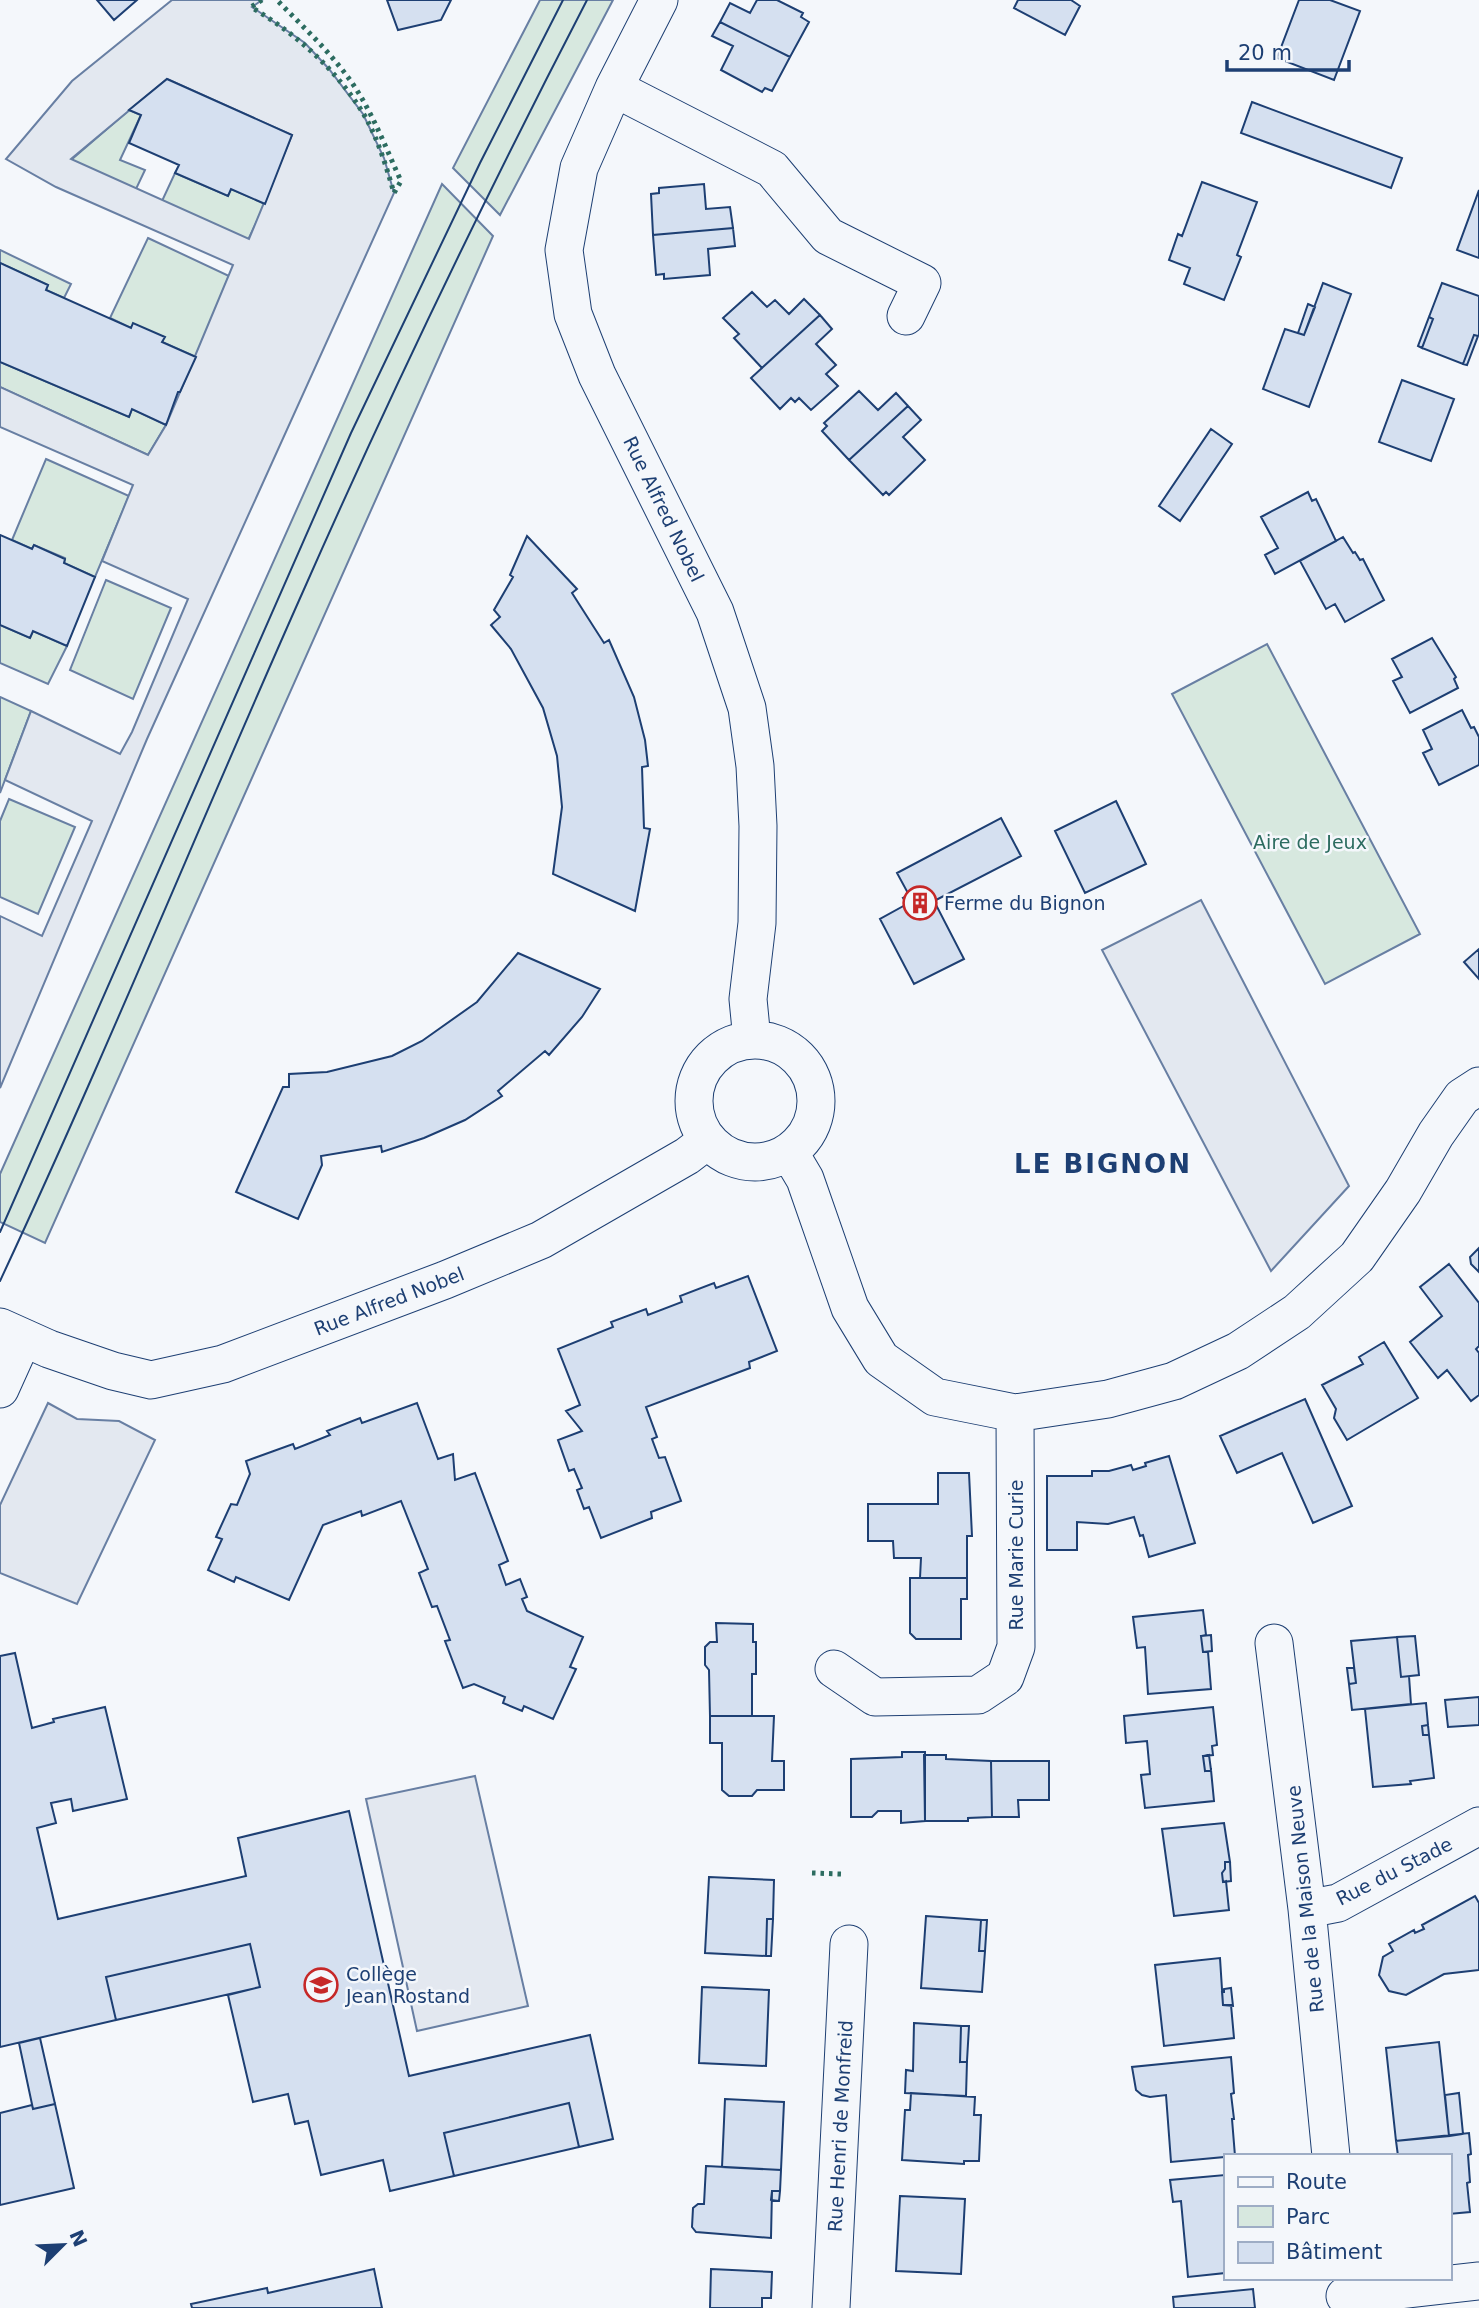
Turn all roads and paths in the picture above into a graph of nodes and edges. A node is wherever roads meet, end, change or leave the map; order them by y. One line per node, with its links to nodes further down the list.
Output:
1 (659, 0): 2 (street, Rue Alfred Nobel)
2 (614, 88): 3 (street); 4 (street, Rue Alfred Nobel)
3 (906, 316)
4 (752, 1040): 6 (street); 7 (street)
5 (1479, 1086): 10 (street)
6 (708, 1140): 7 (street); 8 (street, Rue Alfred Nobel)
7 (789, 1152): 10 (street)
8 (24, 1338): 9 (street)
9 (0, 1389)
10 (1015, 1413): 12 (street, Rue Marie Curie)
11 (1274, 1643): 14 (street, Rue de la Maison Neuve)
12 (834, 1669)
13 (1479, 1826): 14 (street, Rue du Stade)
14 (1307, 1909): 16 (street, Rue de la Maison Neuve)
15 (849, 1944): 19 (street, Rue Henri de Monfreid)
16 (1331, 2154)
17 (1479, 2281): 18 (street)
18 (1344, 2294)
19 (831, 2308)

